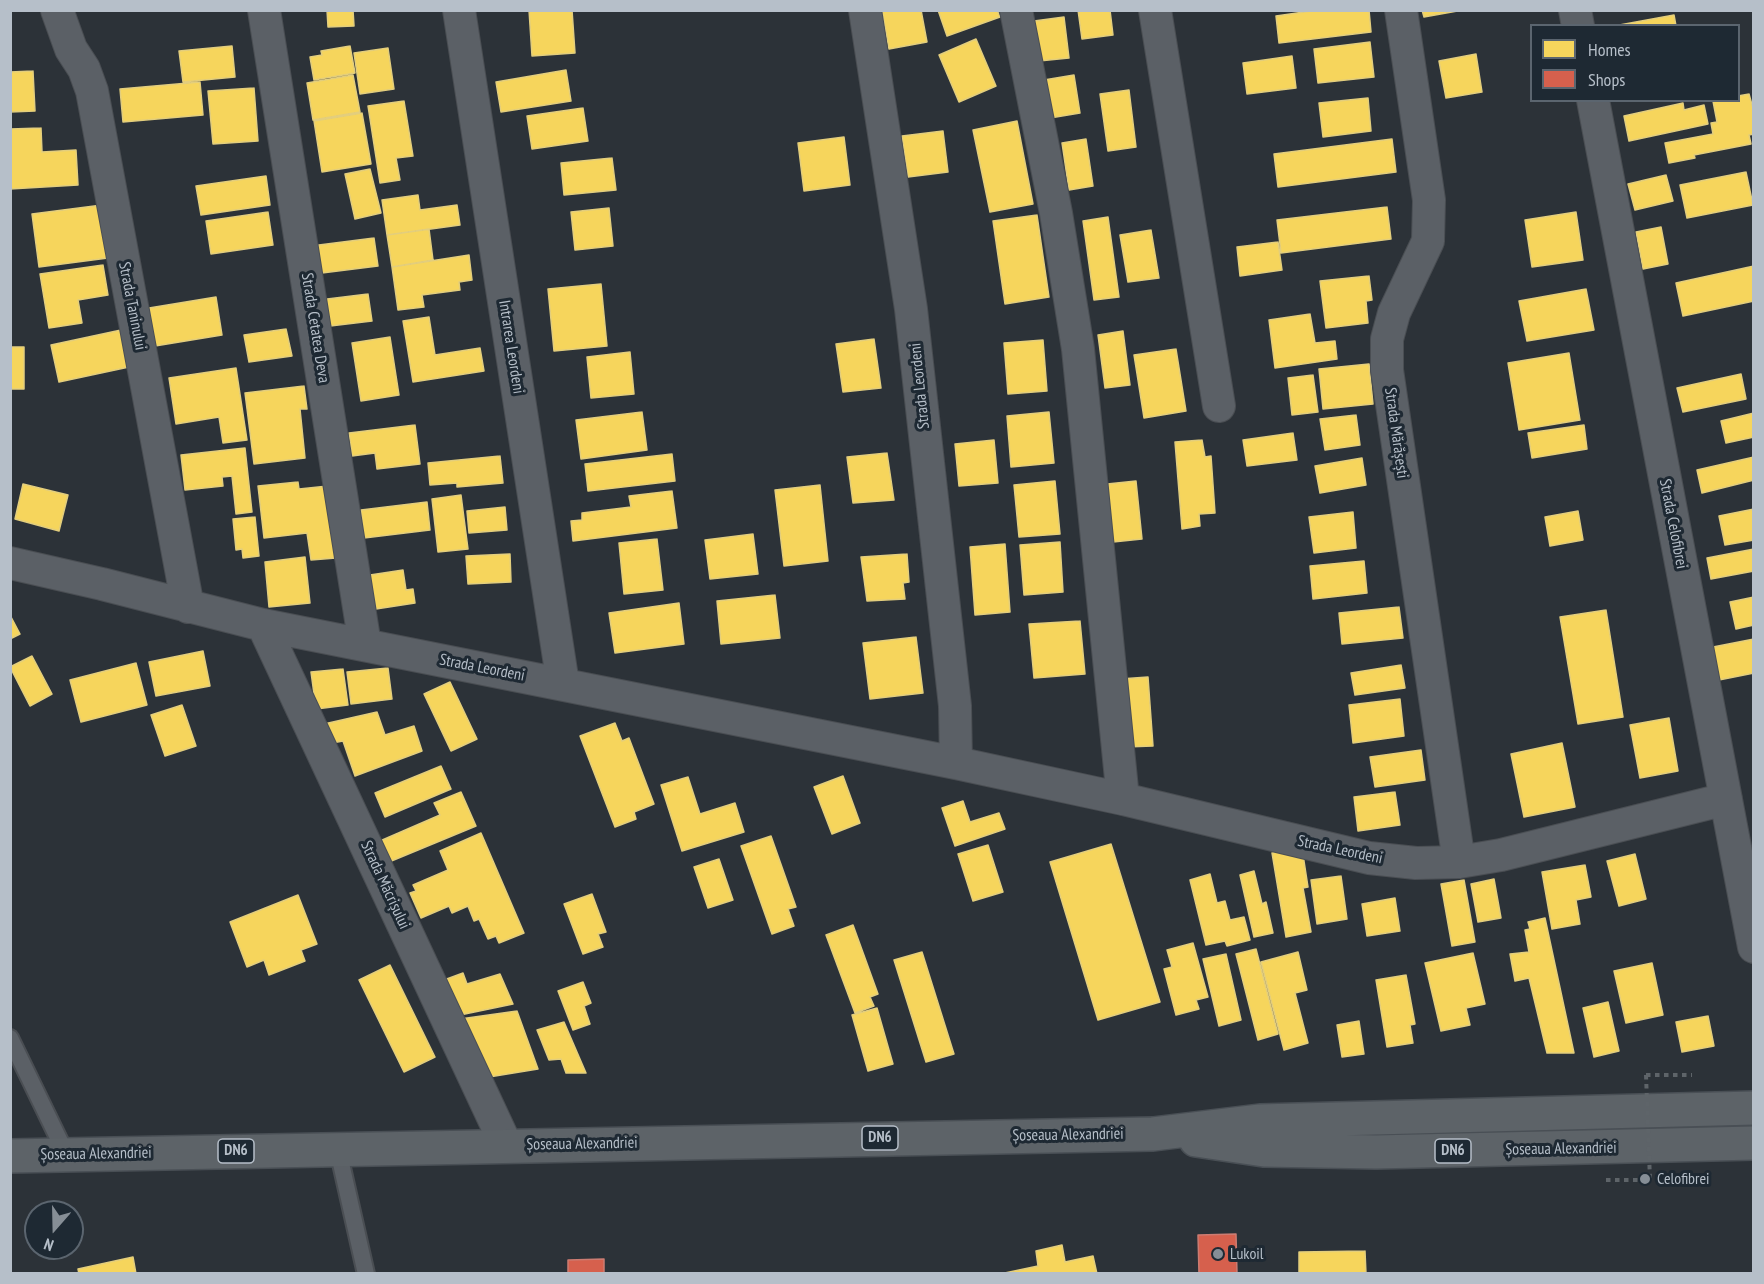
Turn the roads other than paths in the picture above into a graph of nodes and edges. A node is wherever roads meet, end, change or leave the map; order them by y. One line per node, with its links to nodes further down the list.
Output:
1 (57, 10): 11 (street, Strada Taninului)
2 (264, 10): 13 (street, Strada Cetatea Deva)
3 (459, 10): 14 (street, Intrarea Leordeni)
4 (865, 10): 15 (street, Strada Leordeni)
5 (1016, 10): 16 (street)
6 (1155, 10): 9 (street)
7 (1401, 10): 18 (street, Strada Mărășești)
8 (1593, 102): 17 (street, Strada Celofibrei)
9 (1219, 406)
10 (10, 563): 11 (street, Strada Leordeni)
11 (188, 607): 12 (street, Strada Leordeni)
12 (263, 625): 13 (street, Strada Leordeni); 24 (street, Strada Măcrișului)
13 (365, 645): 14 (street, Strada Leordeni)
14 (563, 684): 15 (street, Strada Leordeni)
15 (956, 763): 16 (street, Strada Leordeni)
16 (1124, 799): 18 (street, Strada Leordeni)
17 (1726, 799): 18 (street, Strada Leordeni); 19 (street, Strada Celofibrei)
18 (1459, 862)
19 (1754, 947)
20 (10, 1038): 26 (lane)
21 (1754, 1108): 22 (main road, Șoseaua Alexandriei / DN6)
22 (1153, 1134): 23 (main road, Șoseaua Alexandriei / DN6); 24 (main road, Șoseaua Alexandriei / DN6)
23 (1754, 1143)
24 (506, 1145): 25 (main road, Șoseaua Alexandriei / DN6)
25 (338, 1150): 26 (main road, Șoseaua Alexandriei / DN6); 28 (lane)
26 (66, 1154): 27 (main road, Șoseaua Alexandriei / DN6)
27 (10, 1156)
28 (366, 1274)

